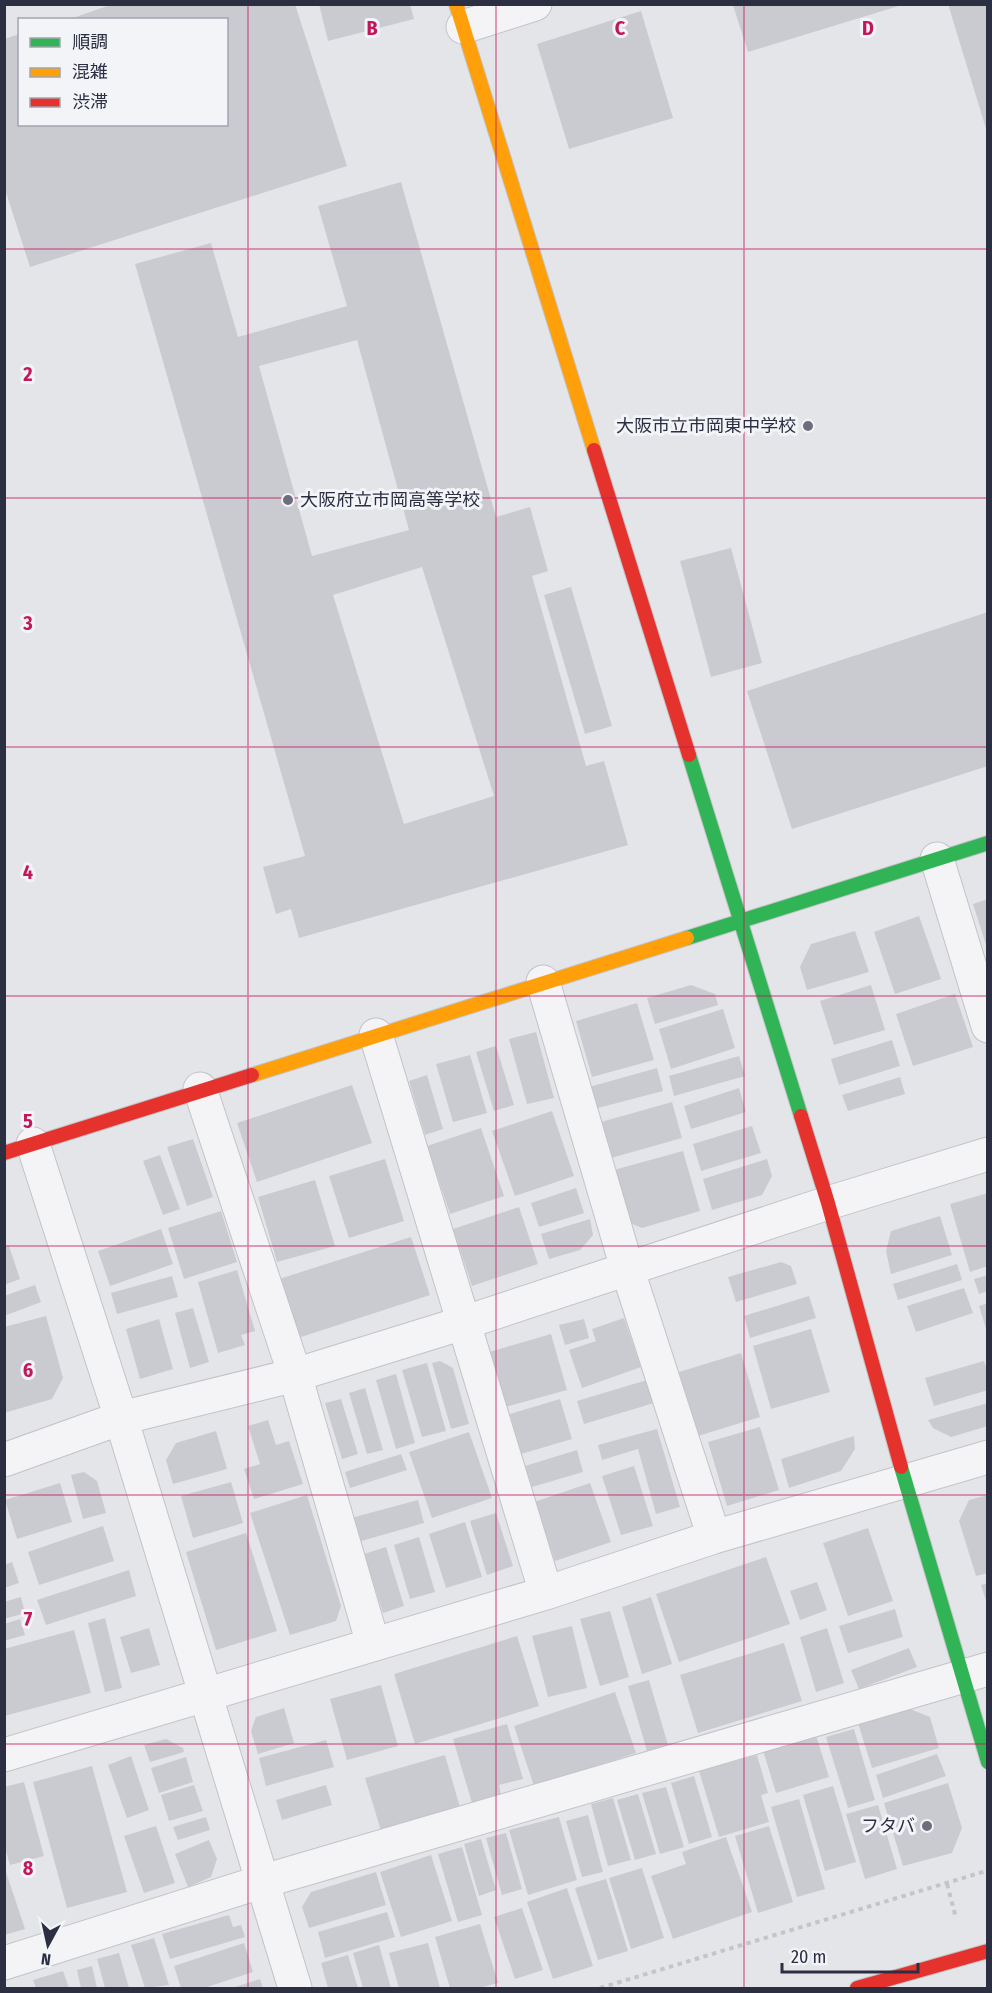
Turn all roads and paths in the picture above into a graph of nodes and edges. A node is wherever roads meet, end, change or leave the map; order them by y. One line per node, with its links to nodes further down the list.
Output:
1 (535, 4): 2 (street)
2 (459, 16): 5 (street)
3 (987, 843): 4 (street)
4 (938, 859): 5 (street); 7 (street)
5 (742, 919): 6 (street); 12 (street)
6 (543, 981): 8 (street); 13 (street)
7 (987, 1026)
8 (376, 1035): 9 (street); 14 (street)
9 (200, 1089): 10 (street); 15 (street)
10 (19, 1148): 16 (street)
11 (987, 1154): 12 (street)
12 (828, 1203): 13 (street); 19 (street)
13 (627, 1268): 14 (street); 20 (street)
14 (463, 1323): 15 (street); 21 (street)
15 (295, 1375): 16 (street); 22 (street)
16 (121, 1418): 18 (street); 24 (street)
17 (987, 1457): 19 (street)
18 (4, 1460)
19 (905, 1482): 20 (street); 23 (street)
20 (714, 1537): 21 (street)
21 (546, 1593): 22 (street)
22 (373, 1644): 24 (street)
23 (974, 1673): 26 (street); 28 (street)
24 (206, 1693): 25 (street); 28 (street)
25 (4, 1755)
26 (987, 1762)
27 (986, 1871): 29 (path)
28 (264, 1881): 32 (street); 33 (street)
29 (947, 1884): 30 (path); 34 (path)
30 (957, 1922)
31 (987, 1951): 35 (street)
32 (4, 1963)
33 (295, 1989)
34 (600, 1989)
35 (857, 1989)

